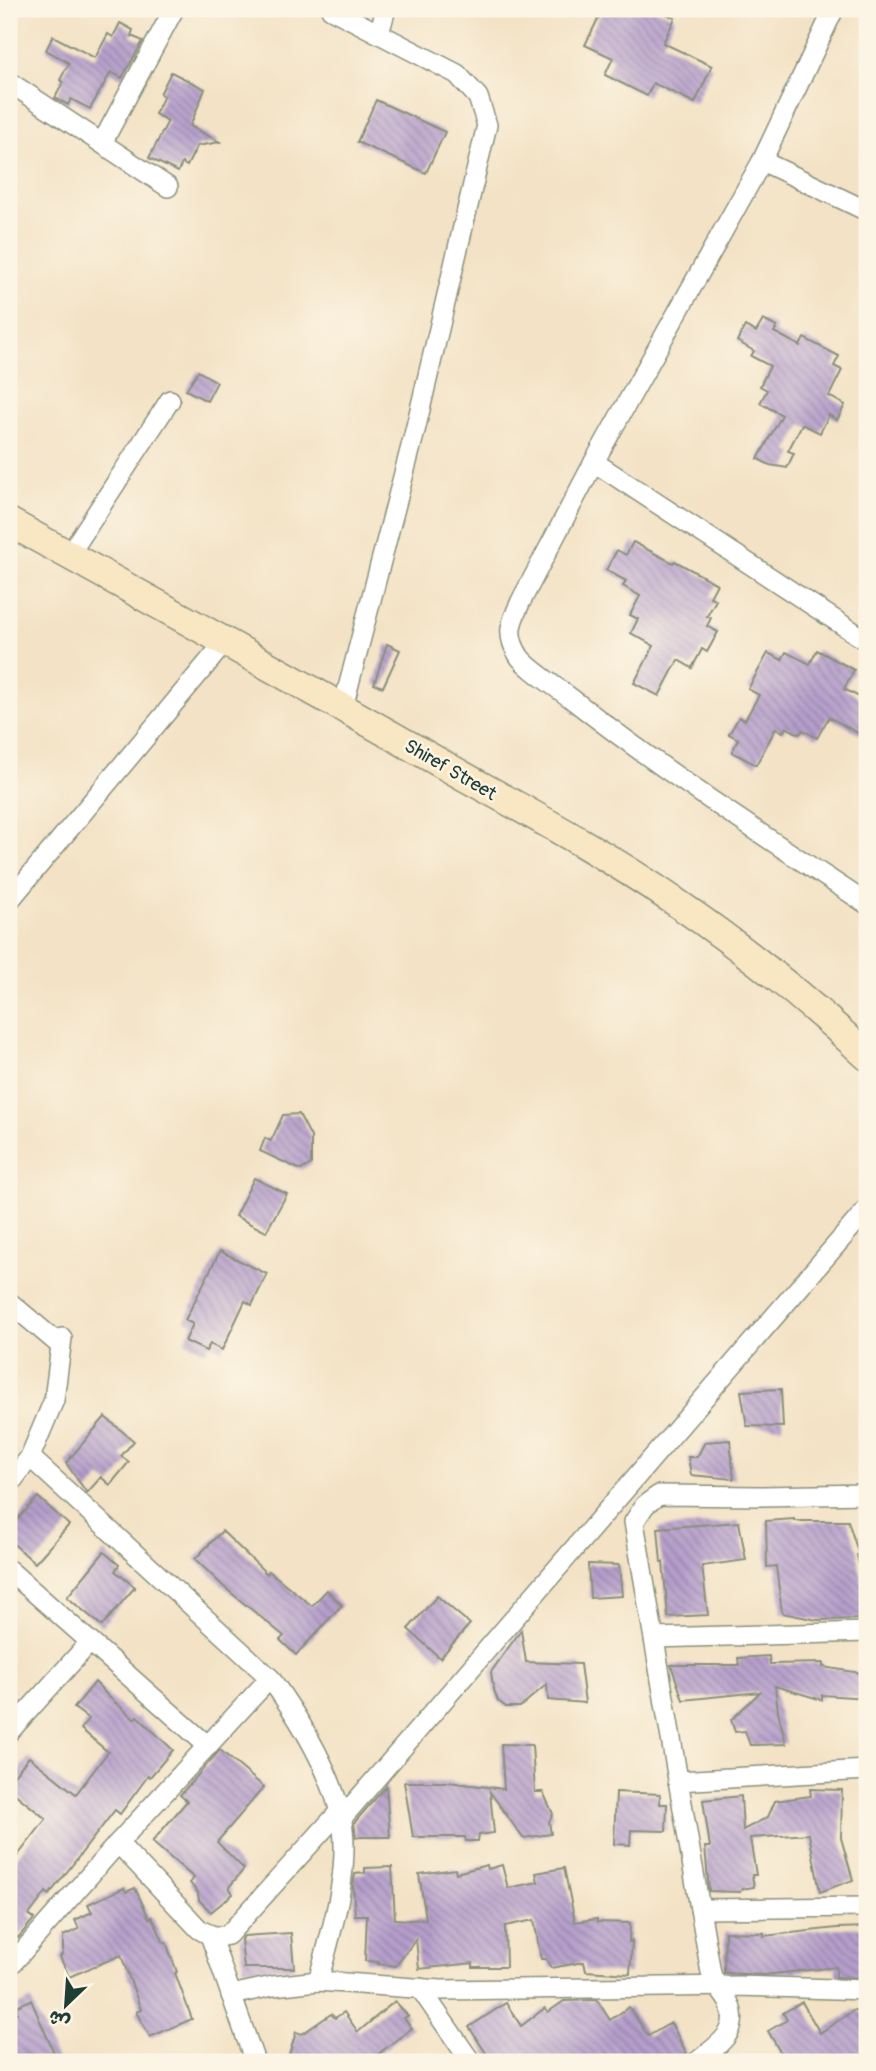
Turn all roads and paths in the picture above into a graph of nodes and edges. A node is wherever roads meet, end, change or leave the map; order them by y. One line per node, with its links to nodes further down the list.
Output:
1 (174, 9): 7 (street)
2 (331, 9): 5 (street)
3 (386, 9): 5 (street)
4 (834, 9): 8 (street)
5 (379, 33): 17 (street)
6 (9, 82): 7 (street)
7 (102, 143): 9 (street)
8 (762, 161): 10 (street); 12 (street)
9 (167, 187)
10 (867, 211)
11 (170, 400): 14 (street)
12 (594, 462): 15 (street); 19 (street)
13 (9, 522): 14 (main road, Shiref Street)
14 (69, 555): 16 (main road, Shiref Street)
15 (867, 640)
16 (225, 642): 17 (main road, Shiref Street); 18 (street)
17 (343, 707): 20 (main road, Shiref Street)
18 (9, 901)
19 (867, 904)
20 (867, 1056)
21 (867, 1209): 35 (street)
22 (9, 1302): 23 (street)
23 (30, 1457): 24 (street); 30 (street)
24 (9, 1484)
25 (867, 1494): 28 (street)
26 (9, 1570): 29 (street)
27 (867, 1632): 28 (street)
28 (654, 1638): 34 (street)
29 (90, 1642): 31 (street); 32 (street)
30 (270, 1678): 32 (street); 35 (street)
31 (9, 1732)
32 (208, 1746): 36 (street)
33 (867, 1770): 34 (street)
34 (678, 1781): 38 (street)
35 (340, 1815): 39 (street); 41 (street)
36 (118, 1843): 39 (street); 40 (street)
37 (867, 1907): 38 (street)
38 (700, 1909): 42 (street)
39 (210, 1936): 45 (street)
40 (13, 1955)
41 (318, 1981): 43 (street); 45 (street)
42 (719, 1987): 43 (street); 44 (street); 48 (street)
43 (420, 1988): 47 (street)
44 (867, 1990)
45 (231, 1995): 46 (street)
46 (255, 2062)
47 (471, 2062)
48 (697, 2062)

